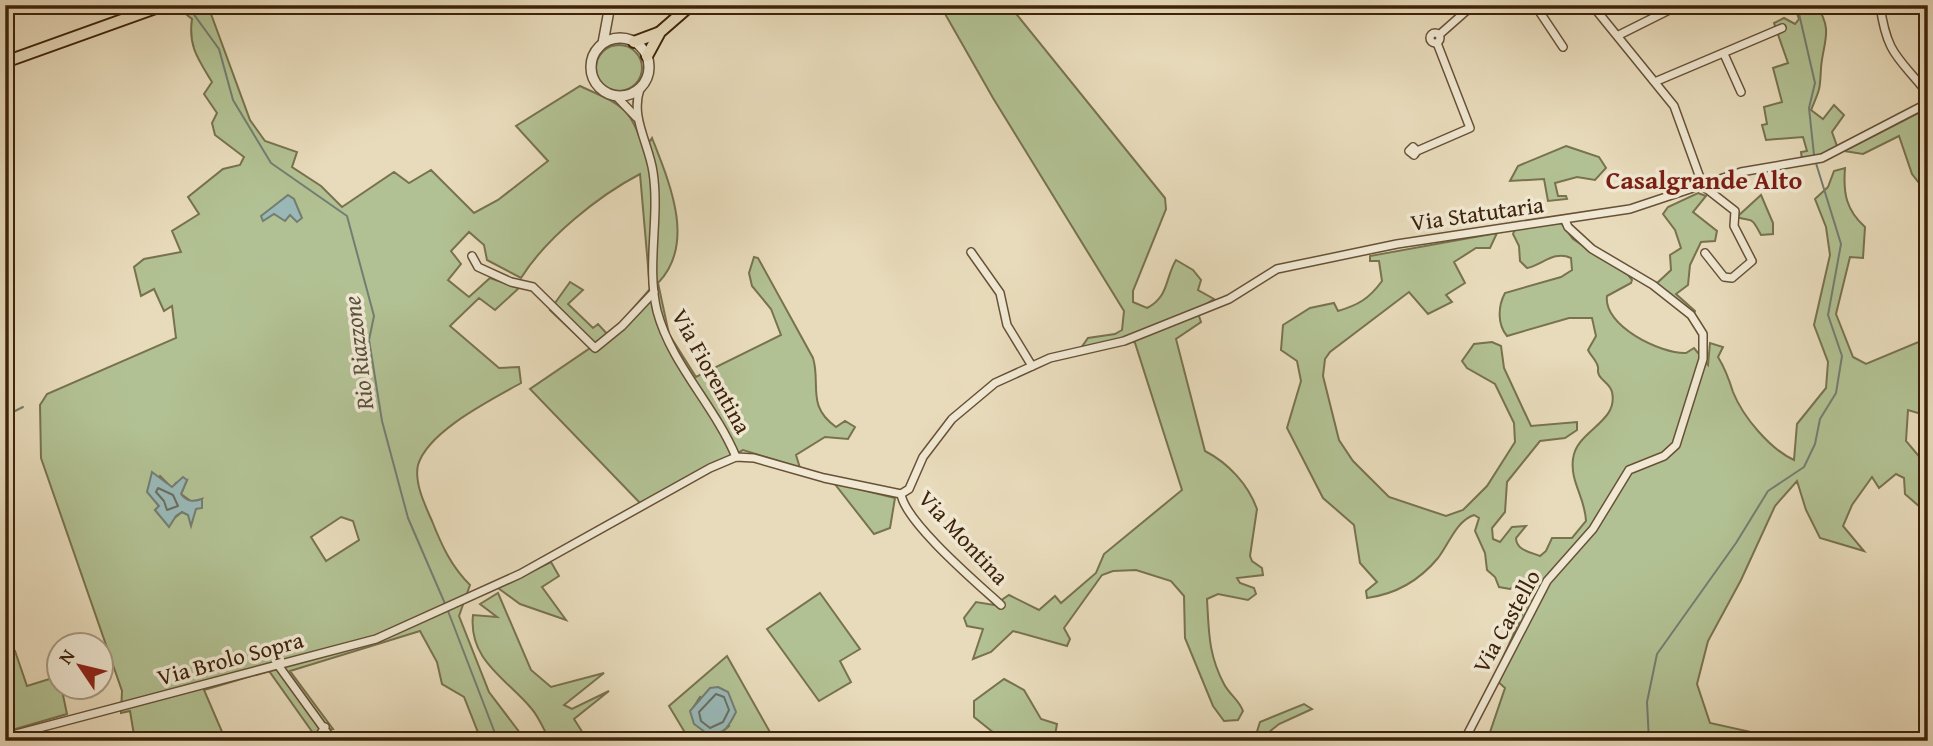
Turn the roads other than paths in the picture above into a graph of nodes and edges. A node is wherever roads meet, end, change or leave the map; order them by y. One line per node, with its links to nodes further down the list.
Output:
1 (691, 5): 10 (main road)
2 (1473, 5): 25 (street)
3 (1535, 5): 14 (street)
4 (1592, 5): 11 (street)
5 (1880, 5): 21 (street)
6 (161, 6): 17 (main road)
7 (1673, 6): 11 (street)
8 (610, 10): 12 (street, Via Fiorentina); 13 (street, Via Fiorentina)
9 (1782, 28): 15 (street)
10 (660, 32): 12 (main road); 16 (main road)
11 (1619, 35): 18 (street)
12 (630, 40): 13 (street); 16 (street, Via Fiorentina)
13 (603, 43): 22 (street, Via Fiorentina)
14 (1563, 47)
15 (1724, 54): 18 (street); 20 (street)
16 (647, 56): 19 (street, Via Fiorentina)
17 (5, 62)
18 (1657, 81): 26 (street)
19 (640, 89): 22 (street); 24 (street, Via Fiorentina)
20 (1741, 92)
21 (1928, 94)
22 (616, 96): 24 (street, Via Fiorentina)
23 (1928, 103): 26 (street, Via Statutaria)
24 (639, 121): 31 (street, Via Fiorentina)
25 (1417, 151)
26 (1703, 186): 27 (street, Via Statutaria); 29 (street)
27 (1565, 220): 32 (street, Via Statutaria); 42 (street, Via Castello)
28 (971, 252): 32 (street)
29 (1705, 253)
30 (472, 256): 31 (street)
31 (654, 292): 33 (street, Via Fiorentina)
32 (1032, 366): 34 (street, Via Statutaria)
33 (736, 457): 34 (street); 35 (street, Via Fiorentina)
34 (901, 494): 36 (street, Via Montina)
35 (461, 603): 37 (street, Via Brolo Sopra)
36 (1001, 605)
37 (278, 665): 38 (street); 39 (street, Via Brolo Sopra)
38 (325, 727): 40 (street); 41 (street)
39 (5, 737)
40 (316, 741)
41 (332, 741)
42 (1464, 741)

